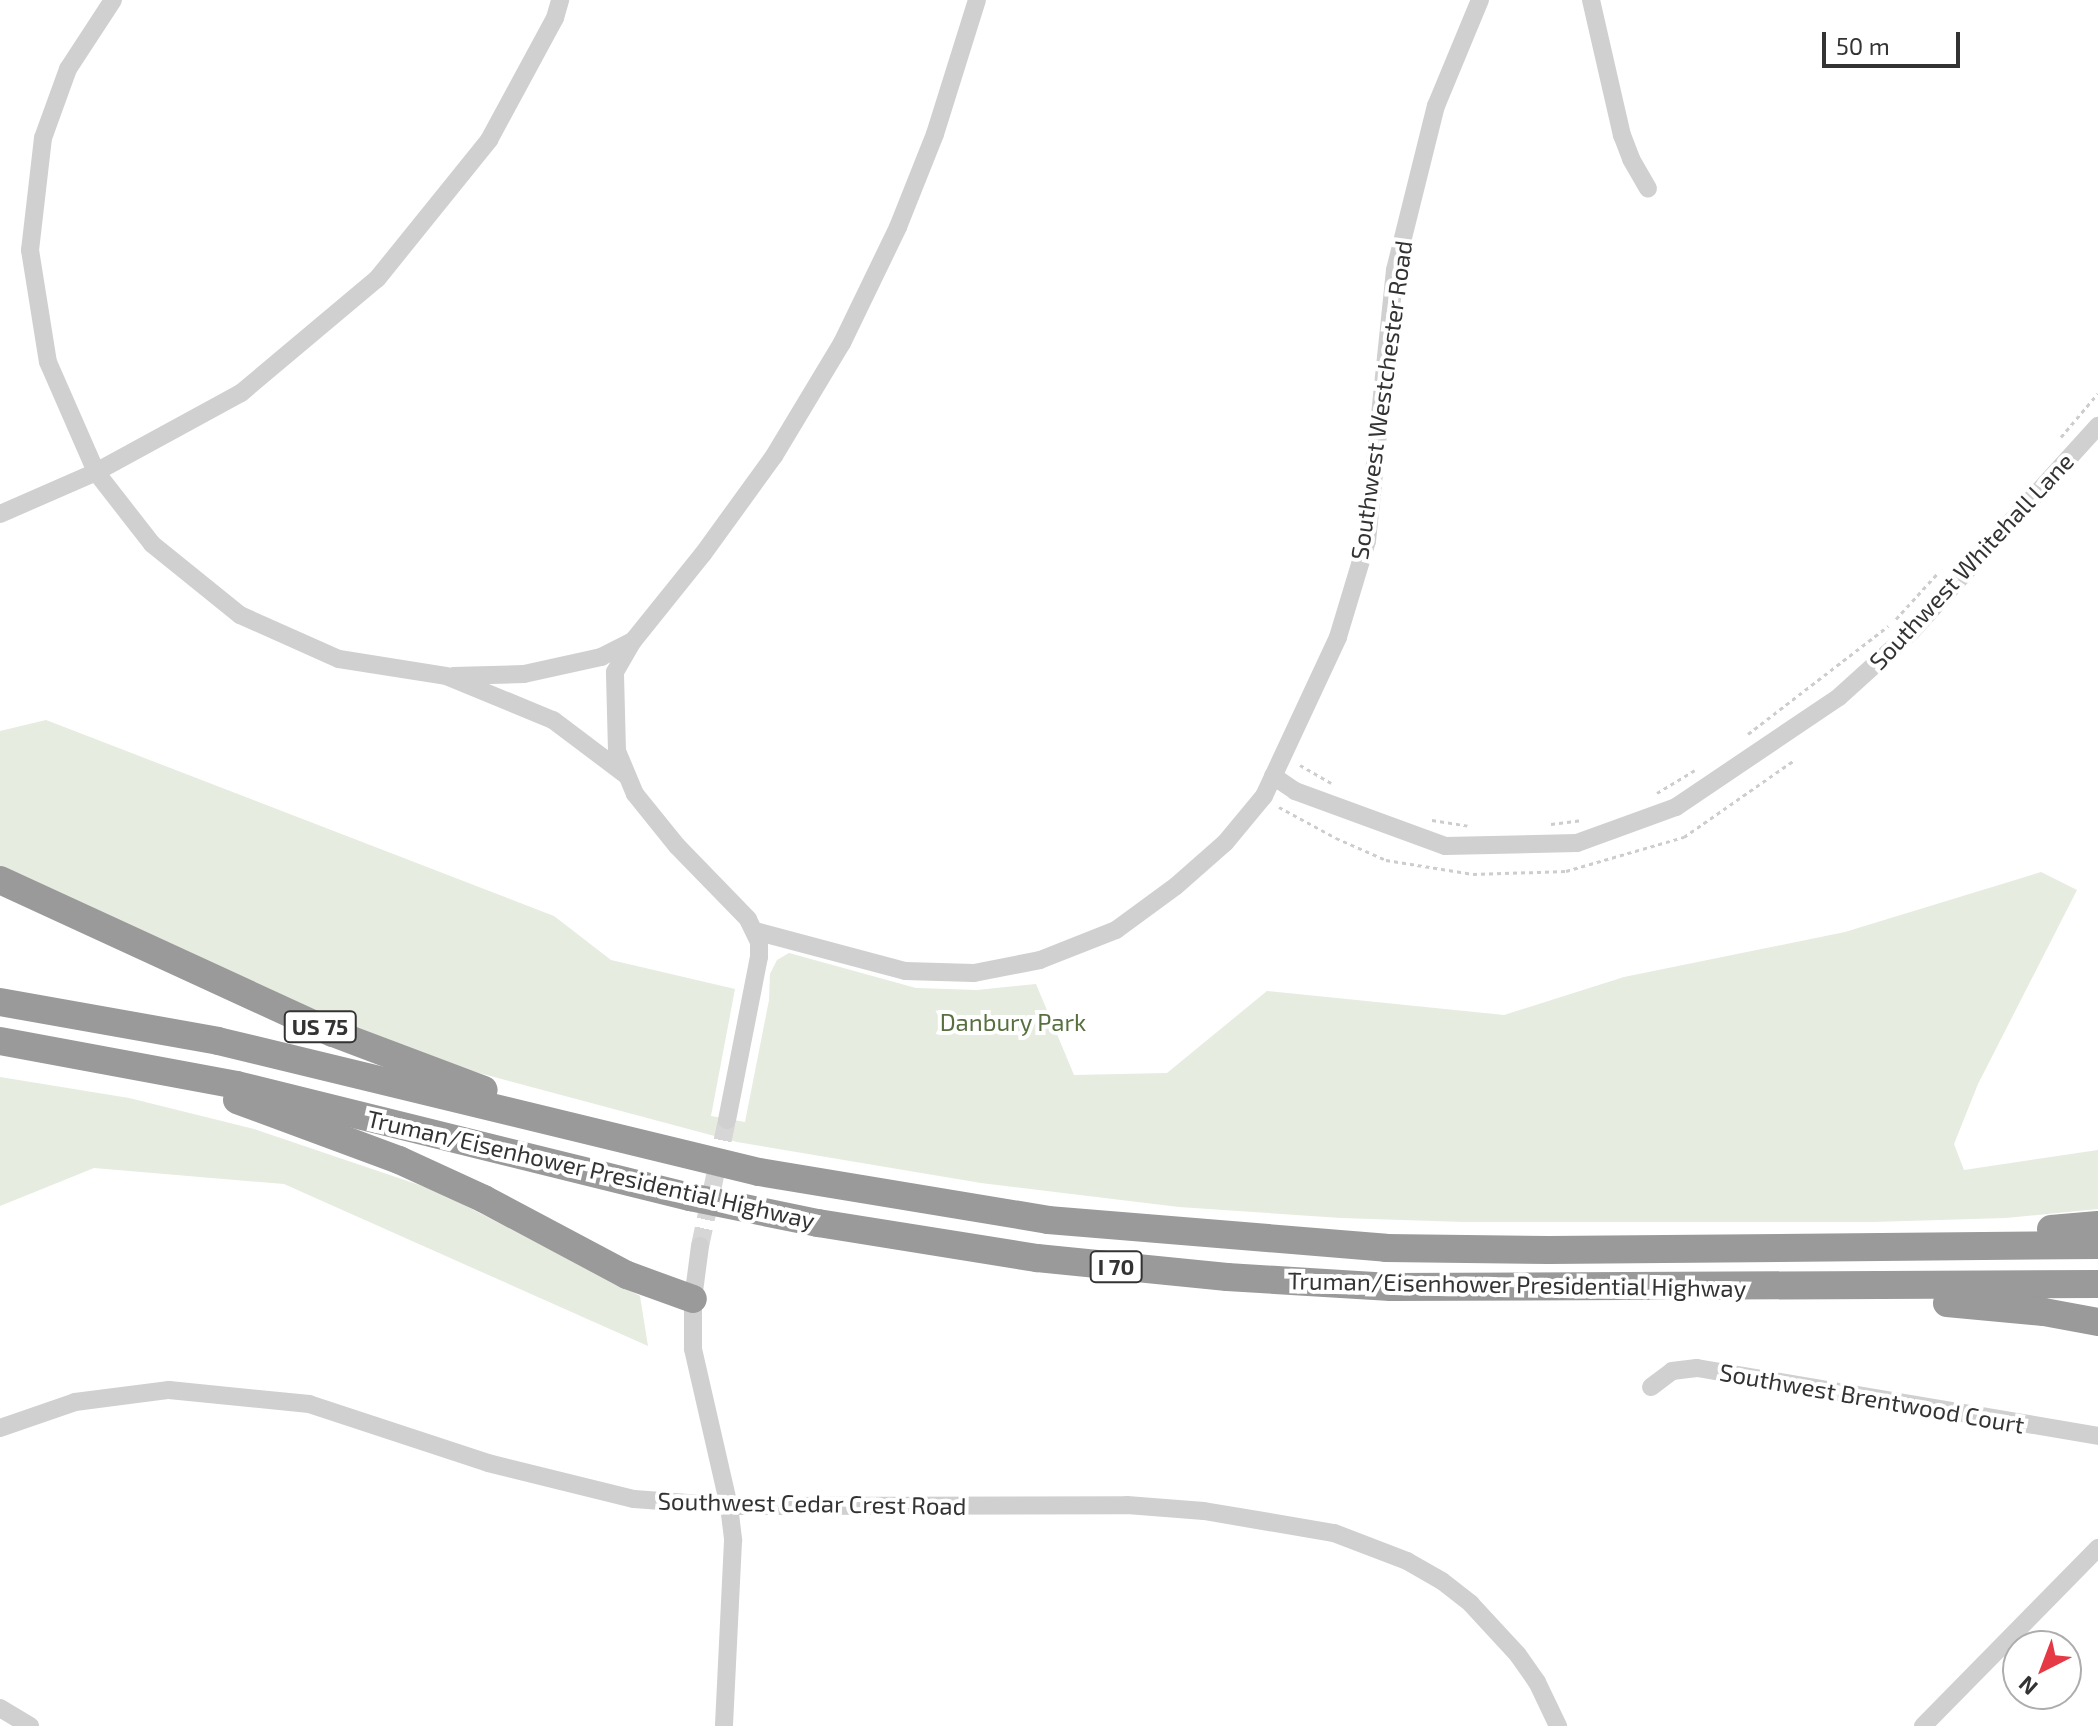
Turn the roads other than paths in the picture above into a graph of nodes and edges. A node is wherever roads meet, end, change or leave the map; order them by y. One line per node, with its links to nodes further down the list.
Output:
1 (113, 0): 8 (street)
2 (560, 0): 8 (street)
3 (977, 0): 10 (street)
4 (1480, 0): 13 (street, Southwest Westchester Road)
5 (1591, 0): 6 (street)
6 (1648, 189)
7 (2098, 426): 13 (street, Southwest Whitehall Lane)
8 (96, 472): 9 (street); 11 (street)
9 (0, 514)
10 (633, 641): 11 (street); 12 (street)
11 (446, 676): 12 (street)
12 (626, 775): 15 (street)
13 (1273, 776): 15 (street, Southwest Westchester Road)
14 (0, 880): 20 (highway, US 75)
15 (755, 931): 19 (street)
16 (0, 1002): 20 (highway, Truman/Eisenhower Presidential Highway / I 70)
17 (0, 1044): 18 (highway, Truman/Eisenhower Presidential Highway / I 70)
18 (154, 1068): 26 (highway, Truman/Eisenhower Presidential Highway / I 70); 27 (highway)
19 (727, 1120)
20 (651, 1149): 24 (highway, Truman/Eisenhower Presidential Highway / I 70)
21 (2098, 1225): 24 (highway)
22 (2098, 1245): 24 (highway, Truman/Eisenhower Presidential Highway / I 70)
23 (700, 1246): 27 (street)
24 (1905, 1247)
25 (2098, 1284): 26 (highway, Truman/Eisenhower Presidential Highway / I 70)
26 (1775, 1288): 28 (highway)
27 (693, 1299): 32 (street)
28 (2098, 1322)
29 (1651, 1387): 31 (street, Southwest Brentwood Court)
30 (0, 1428): 32 (street, Southwest Cedar Crest Road)
31 (2098, 1436)
32 (729, 1506): 36 (street); 37 (street, Southwest Cedar Crest Road)
33 (2098, 1548): 38 (street)
34 (0, 1708): 35 (street)
35 (30, 1726)
36 (724, 1726)
37 (1558, 1726)
38 (1923, 1726)

